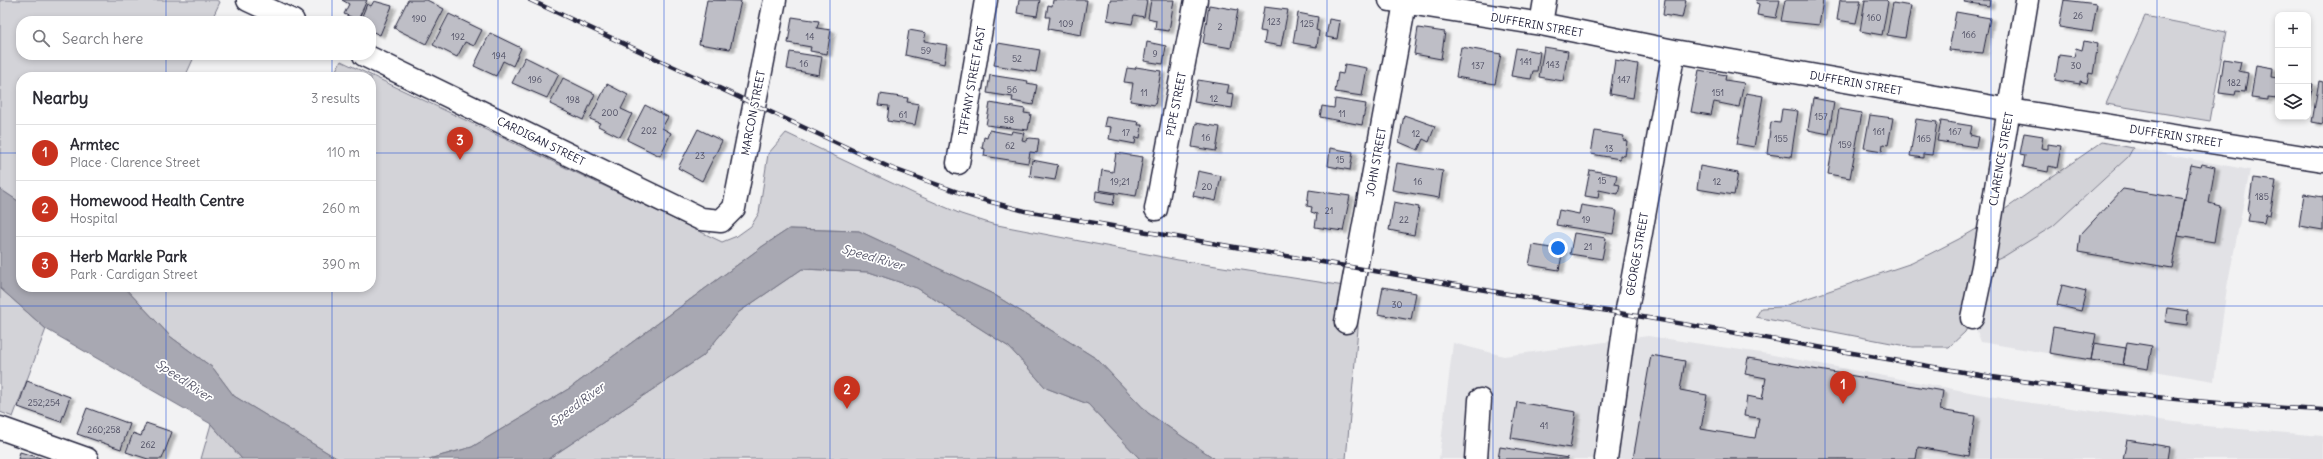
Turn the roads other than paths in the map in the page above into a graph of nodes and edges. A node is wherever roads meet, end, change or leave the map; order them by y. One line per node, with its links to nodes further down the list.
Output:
1 (248, 0): 8 (street)
2 (775, 0): 16 (street, MARCON STREET)
3 (986, 0): 14 (street, TIFFANY STREET EAST)
4 (1196, 0): 15 (street, PIPE STREET)
5 (1545, 0): 9 (street)
6 (2027, 0): 12 (street, CLARENCE STREET)
7 (1398, 1): 9 (street, DUFFERIN STREET); 18 (street, JOHN STREET)
8 (282, 16)
9 (1541, 24): 10 (street, DUFFERIN STREET)
10 (1674, 51): 12 (street, DUFFERIN STREET); 23 (street, GEORGE STREET)
11 (374, 60): 16 (street, CARDIGAN STREET)
12 (2010, 110): 13 (street, DUFFERIN STREET); 17 (street, CLARENCE STREET)
13 (2323, 160)
14 (958, 163)
15 (1156, 209)
16 (721, 221)
17 (1972, 318)
18 (1346, 322)
19 (1480, 400): 22 (street)
20 (0, 428): 21 (street)
21 (87, 459)
22 (1476, 459)
23 (1606, 459)

